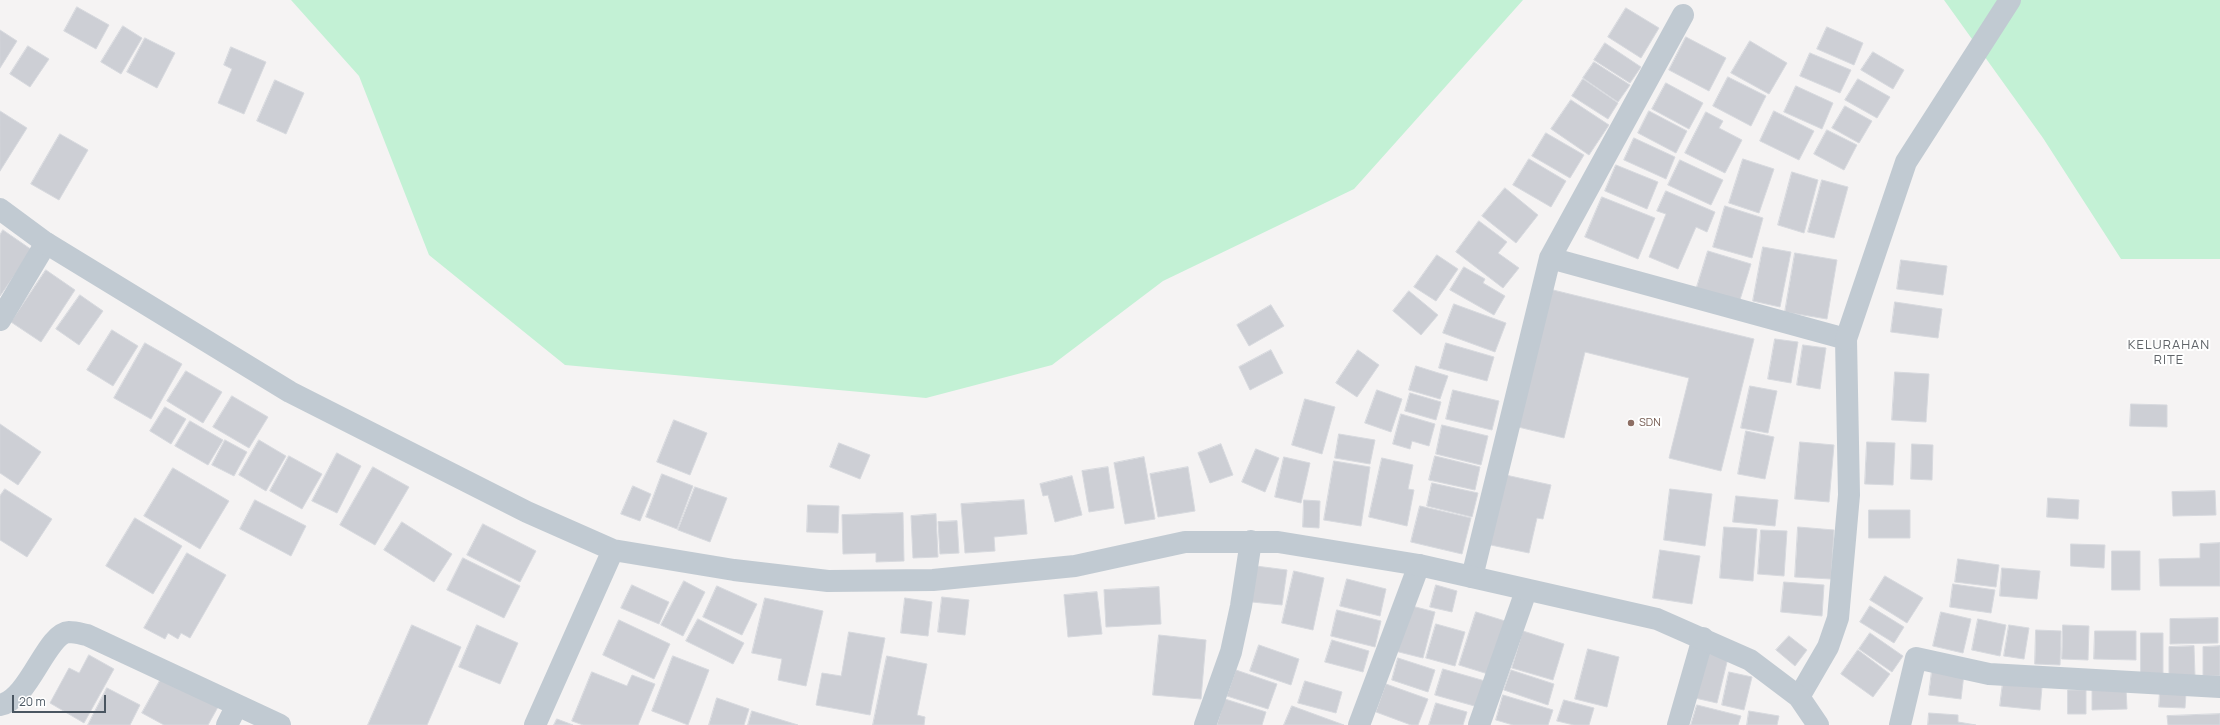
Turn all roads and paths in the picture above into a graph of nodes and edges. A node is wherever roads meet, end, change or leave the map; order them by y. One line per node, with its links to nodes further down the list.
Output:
1 (2010, 0): 7 (street)
2 (1683, 15): 5 (street)
3 (0, 209): 4 (street)
4 (46, 243): 6 (street); 9 (street)
5 (1550, 258): 7 (street); 11 (street)
6 (0, 320)
7 (1846, 339): 15 (street)
8 (1251, 541): 9 (street); 10 (street); 21 (street)
9 (613, 550): 20 (street)
10 (1418, 565): 11 (street); 22 (street)
11 (1472, 577): 12 (street)
12 (1526, 591): 13 (street); 23 (street)
13 (1703, 638): 15 (street); 24 (street)
14 (2220, 687): 26 (street)
15 (1799, 697): 25 (street)
16 (0, 705): 17 (street)
17 (237, 705): 18 (street); 19 (street)
18 (227, 725)
19 (280, 725)
20 (535, 725)
21 (1206, 725)
22 (1359, 725)
23 (1479, 725)
24 (1678, 725)
25 (1818, 725)
26 (1900, 725)

